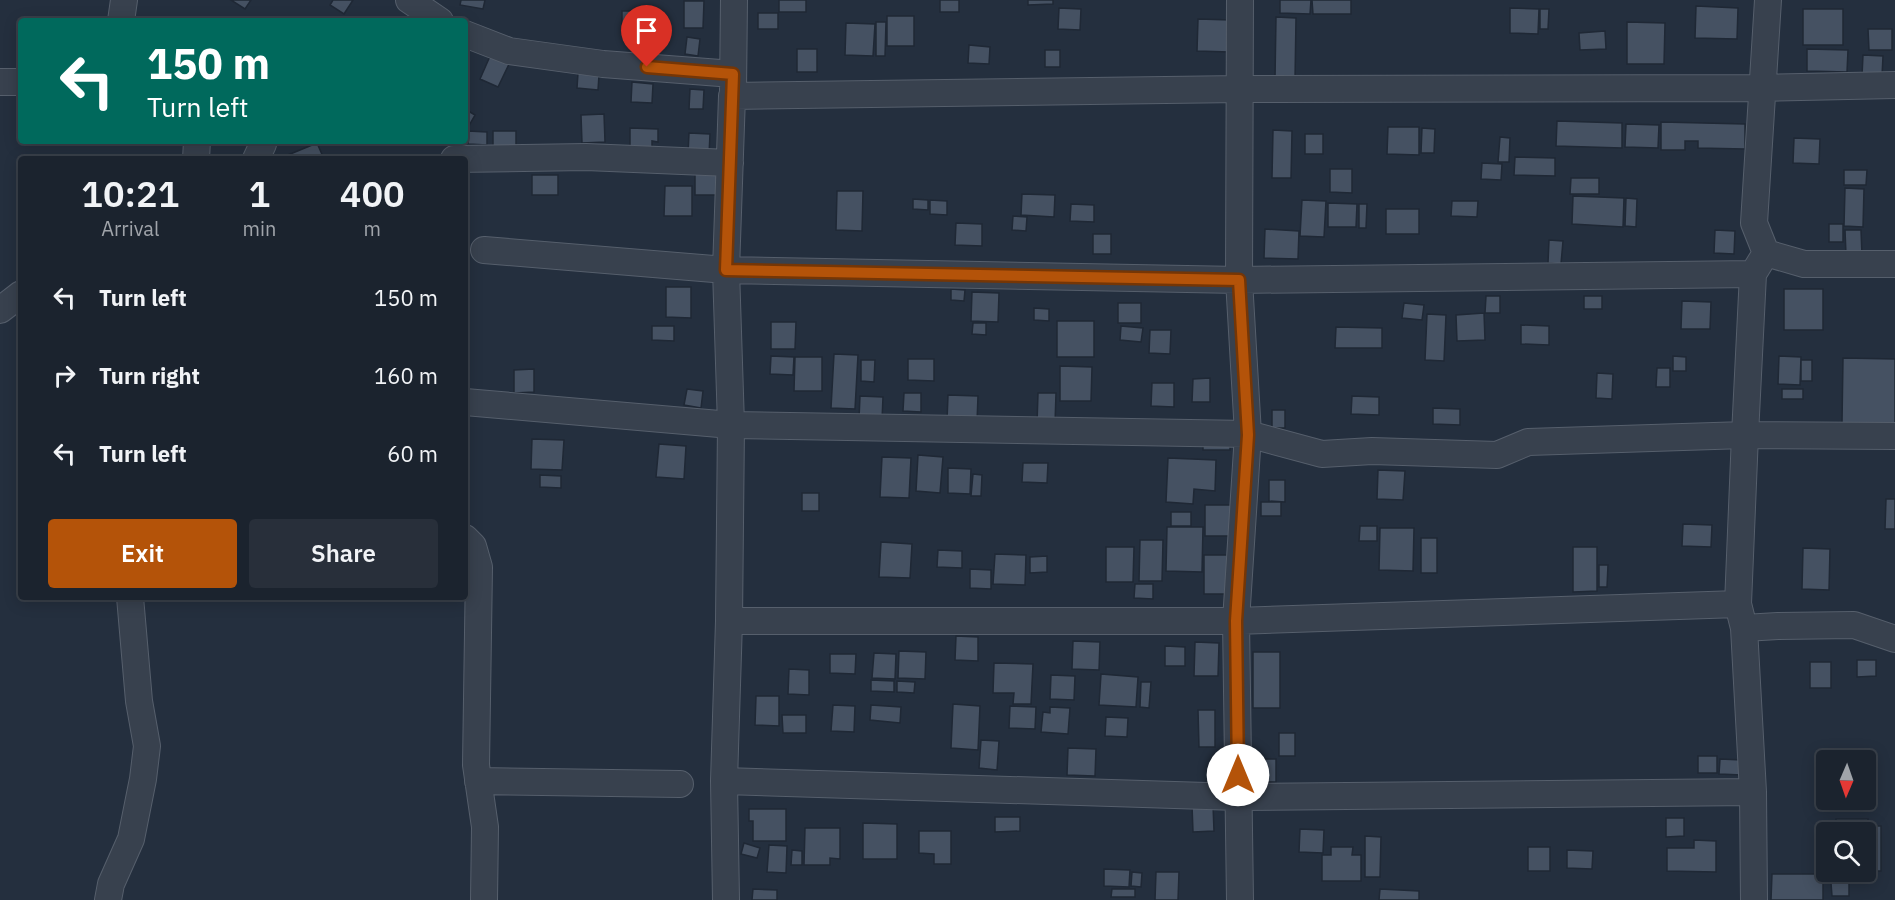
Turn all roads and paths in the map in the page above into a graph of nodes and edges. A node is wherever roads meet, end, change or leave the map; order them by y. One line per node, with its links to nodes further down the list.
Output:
1 (124, 0): 6 (street)
2 (409, 0): 7 (street)
3 (734, 0): 11 (street)
4 (1240, 0): 14 (street)
5 (1768, 0): 13 (street)
6 (121, 18)
7 (436, 18)
8 (468, 35): 11 (street)
9 (0, 82): 10 (street)
10 (18, 82)
11 (733, 85): 14 (street); 16 (street)
12 (1895, 85): 13 (street)
13 (1761, 88): 14 (street); 18 (street)
14 (1240, 89): 21 (street)
15 (468, 159): 16 (street)
16 (730, 163): 20 (street)
17 (484, 250): 20 (street)
18 (1760, 264): 19 (street); 21 (street); 27 (street)
19 (1895, 264)
20 (726, 270): 21 (street); 25 (street)
21 (1239, 280): 26 (street)
22 (18, 296): 23 (street)
23 (0, 310)
24 (468, 402): 25 (street)
25 (731, 425): 26 (street); 32 (street)
26 (1248, 435): 27 (street); 33 (street)
27 (1745, 435): 28 (street); 31 (street)
28 (1895, 436)
29 (468, 541): 37 (street)
30 (130, 600): 41 (street)
31 (1738, 604): 33 (street); 34 (street)
32 (729, 621): 33 (street); 36 (street)
33 (1236, 621): 40 (street)
34 (1744, 628): 35 (street); 39 (street)
35 (1895, 639)
36 (724, 780): 40 (street); 43 (street)
37 (478, 781): 38 (street); 42 (street)
38 (680, 784)
39 (1753, 792): 40 (street); 45 (street)
40 (1238, 797): 44 (street)
41 (108, 900)
42 (484, 900)
43 (726, 900)
44 (1240, 900)
45 (1754, 900)

